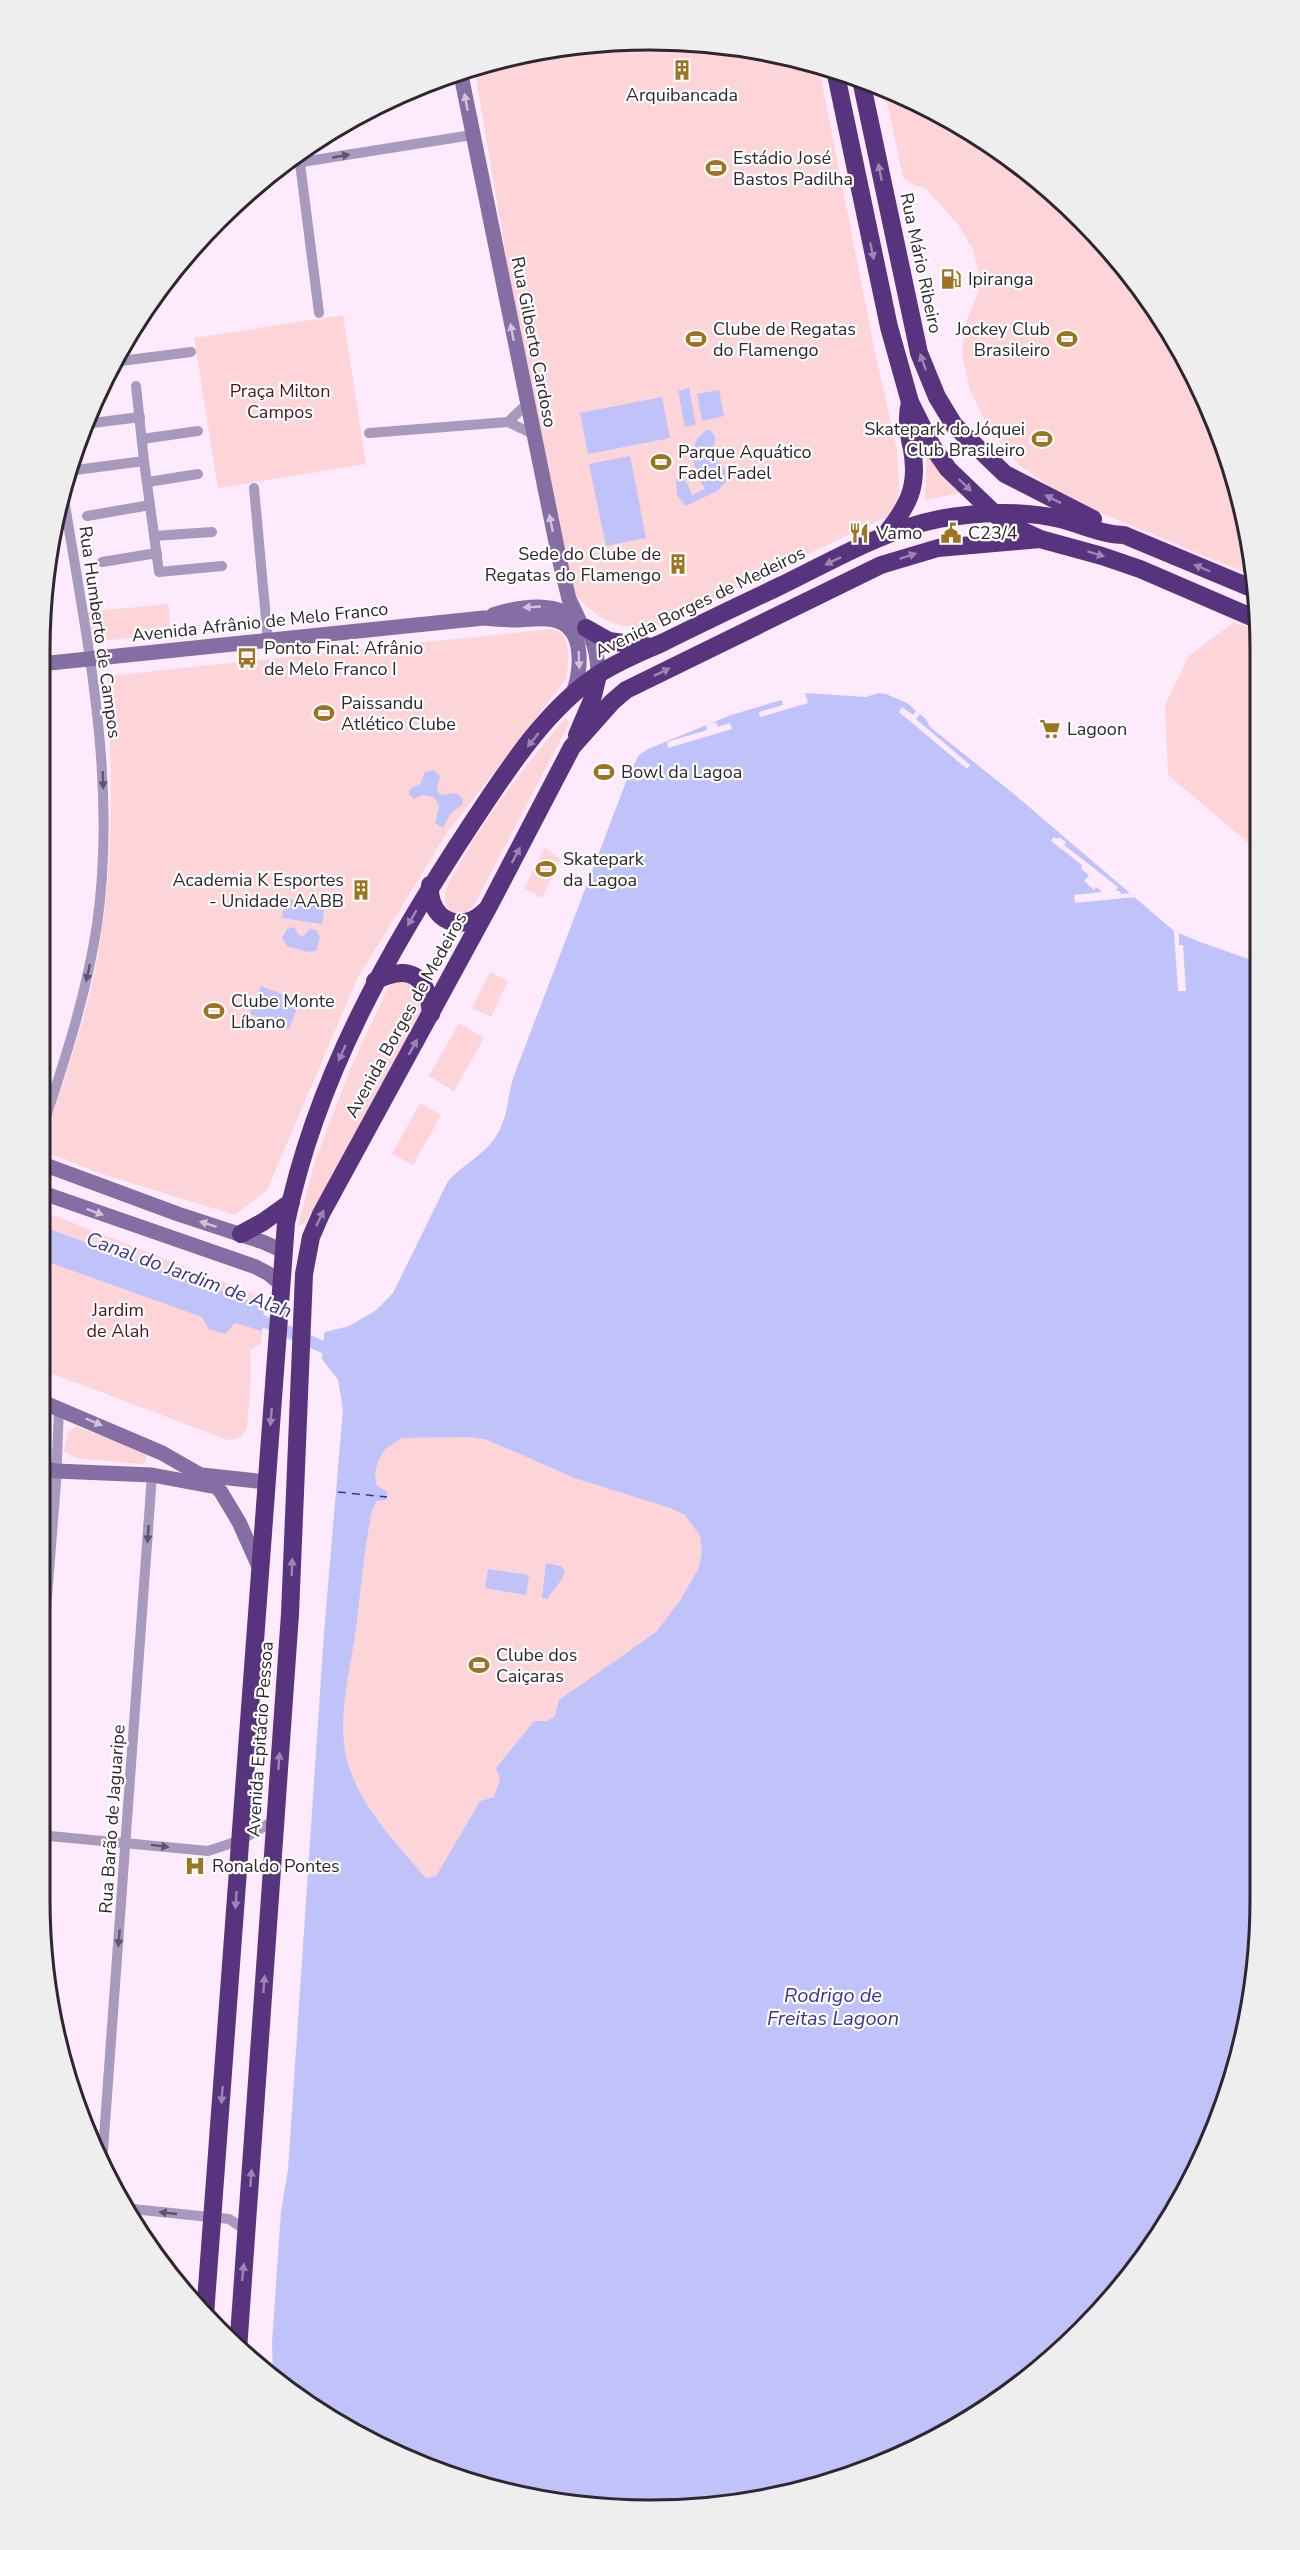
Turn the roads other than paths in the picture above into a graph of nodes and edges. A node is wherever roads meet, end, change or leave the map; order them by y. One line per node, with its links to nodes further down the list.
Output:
1 (837, 79): 10 (highway, one-way to 10)
2 (462, 80): 4 (street, Rua Gilberto Cardoso, one-way to 2)
3 (863, 88): 30 (highway, Rua Mário Ribeiro, one-way to 3)
4 (472, 135): 5 (street, one-way to 4); 11 (street, Rua Gilberto Cardoso, one-way to 4)
5 (300, 163): 6 (street)
6 (319, 313)
7 (191, 352): 8 (street)
8 (124, 361)
9 (136, 386): 12 (street)
10 (910, 402): 26 (highway, one-way to 26); 29 (highway)
11 (527, 404): 13 (street); 17 (street, Rua Gilberto Cardoso)
12 (140, 417): 14 (street); 18 (street)
13 (508, 422): 16 (street); 17 (street)
14 (94, 423)
15 (198, 431): 18 (street)
16 (369, 433)
17 (533, 434): 39 (street, Rua Gilberto Cardoso, one-way to 17)
18 (142, 439): 19 (street)
19 (144, 461): 20 (street); 22 (street)
20 (77, 470)
21 (198, 474): 22 (street)
22 (148, 482): 24 (street)
23 (254, 488): 40 (street)
24 (150, 505): 27 (street); 31 (street)
25 (66, 511): 42 (street, Rua Humberto de Campos)
26 (996, 515): 29 (highway, Avenida Borges de Medeiros); 30 (highway, Avenida Borges de Medeiros); 32 (highway)
27 (87, 516)
28 (212, 532): 31 (street)
29 (885, 535): 41 (highway, Avenida Borges de Medeiros, one-way to 41)
30 (1124, 535): 36 (highway, Avenida Borges de Medeiros, one-way to 30)
31 (154, 536): 33 (street)
32 (1040, 539): 37 (highway, Avenida Borges de Medeiros, one-way to 37); 46 (highway, Avenida Borges de Medeiros, one-way to 32)
33 (157, 553): 34 (street); 35 (street)
34 (102, 562)
35 (222, 566)
36 (1246, 586)
37 (1249, 616)
38 (484, 618): 39 (street, Avenida Afrânio de Melo Franco, one-way to 38); 40 (street, Avenida Afrânio de Melo Franco); 45 (street, Avenida Afrânio de Melo Franco, one-way to 45)
39 (582, 624): 41 (highway); 44 (street)
40 (268, 641): 42 (street, Avenida Afrânio de Melo Franco)
41 (653, 647): 44 (highway, Avenida Borges de Medeiros)
42 (90, 659): 43 (street, Avenida Afrânio de Melo Franco); 51 (street, Rua Humberto de Campos, one-way to 51)
43 (49, 663)
44 (598, 675): 45 (highway, Avenida Borges de Medeiros); 46 (highway)
45 (572, 696): 47 (highway, Avenida Borges de Medeiros, one-way to 47)
46 (572, 747): 48 (highway, Avenida Borges de Medeiros, one-way to 46)
47 (430, 885): 48 (highway); 49 (highway, Avenida Borges de Medeiros, one-way to 49)
48 (489, 906): 50 (highway, Avenida Borges de Medeiros)
49 (375, 981): 50 (highway); 54 (highway, Avenida Borges de Medeiros, one-way to 54)
50 (431, 1014): 57 (highway, Avenida Borges de Medeiros, one-way to 50)
51 (49, 1106)
52 (49, 1166): 55 (street, one-way to 52)
53 (49, 1195): 58 (street, one-way to 58)
54 (291, 1202): 55 (highway); 56 (highway, Avenida Borges de Medeiros)
55 (241, 1234): 56 (street)
56 (283, 1251): 57 (highway); 58 (highway, Avenida Epitácio Pessoa)
57 (304, 1274): 62 (highway, Avenida Epitácio Pessoa)
58 (282, 1292): 67 (highway, Avenida Epitácio Pessoa, one-way to 67)
59 (49, 1404): 60 (street, Avenida Epitácio Pessoa)
60 (59, 1408): 61 (street, Avenida Epitácio Pessoa, one-way to 61); 64 (street)
61 (162, 1453): 65 (street, Avenida Epitácio Pessoa); 66 (street)
62 (294, 1466): 67 (highway); 71 (highway, Avenida Epitácio Pessoa, one-way to 62)
63 (49, 1470): 64 (street)
64 (56, 1471): 66 (street); 69 (street)
65 (200, 1474): 67 (street, Avenida Epitácio Pessoa); 68 (street, Avenida Epitácio Pessoa)
66 (152, 1475): 68 (street); 74 (street, Rua Barão de Jaguaripe, one-way to 74)
67 (266, 1482): 70 (highway, Avenida Epitácio Pessoa)
68 (217, 1487): 70 (street, Avenida Epitácio Pessoa)
69 (49, 1564)
70 (260, 1570): 73 (highway, Avenida Epitácio Pessoa)
71 (275, 1820): 73 (street); 78 (highway, Avenida Epitácio Pessoa, one-way to 71)
72 (49, 1836): 74 (street)
73 (241, 1840): 74 (street, one-way to 73); 77 (highway, Avenida Epitácio Pessoa, one-way to 77)
74 (127, 1842): 75 (street, Rua Barão de Jaguaripe, one-way to 75)
75 (103, 2149)
76 (136, 2209): 77 (street, one-way to 76)
77 (212, 2218): 78 (street); 79 (highway, Avenida Epitácio Pessoa)
78 (247, 2237): 80 (highway, Avenida Epitácio Pessoa, one-way to 78)
79 (206, 2304)
80 (240, 2305): 81 (highway); 82 (highway, Avenida Epitácio Pessoa)
81 (233, 2332)
82 (239, 2337)

